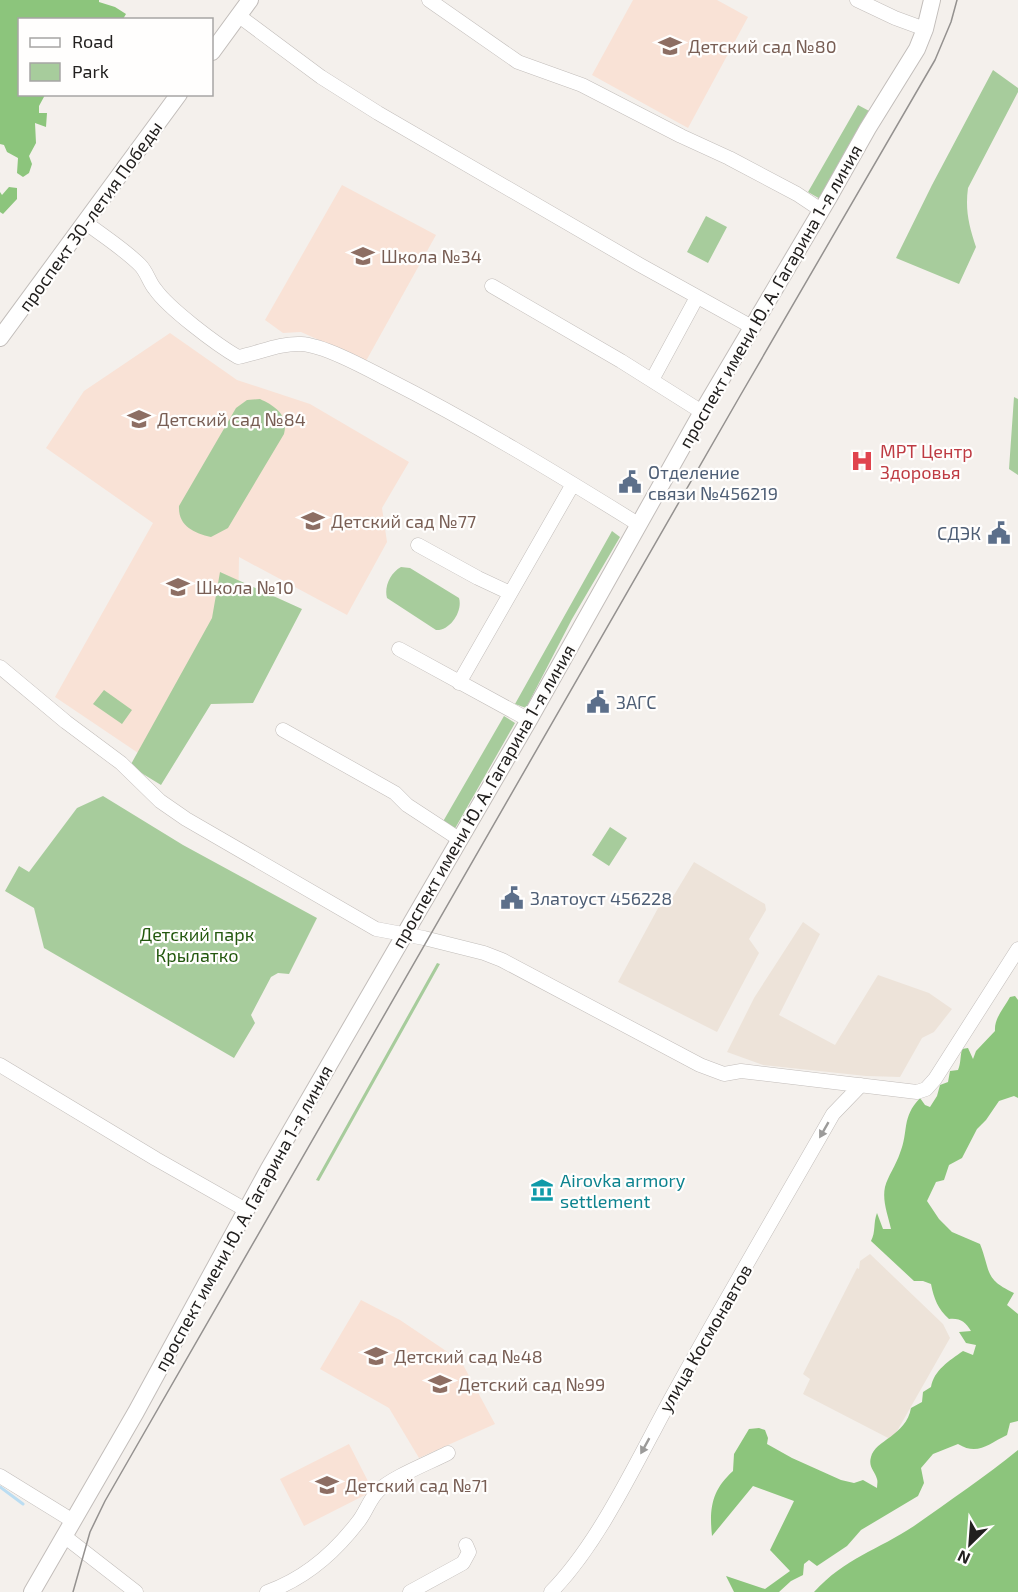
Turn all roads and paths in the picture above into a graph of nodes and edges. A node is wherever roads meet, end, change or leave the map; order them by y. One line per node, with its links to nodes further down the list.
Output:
1 (250, 0): 5 (main road)
2 (429, 0): 9 (street)
3 (857, 0): 6 (street)
4 (932, 0): 6 (main road, проспект имени Ю. А. Гагарина 1-я линия)
5 (239, 16): 7 (main road); 12 (street)
6 (925, 29): 9 (main road, проспект имени Ю. А. Гагарина 1-я линия)
7 (213, 51)
8 (178, 96): 10 (main road, проспект 30-летия Победы)
9 (821, 210): 13 (main road, проспект имени Ю. А. Гагарина 1-я линия)
10 (85, 222): 14 (main road, проспект 30-летия Победы); 17 (street)
11 (492, 286): 15 (street)
12 (697, 297): 13 (street); 15 (street)
13 (752, 327): 16 (main road, проспект имени Ю. А. Гагарина 1-я линия)
14 (0, 338)
15 (652, 380): 16 (street)
16 (702, 412): 18 (main road, проспект имени Ю. А. Гагарина 1-я линия)
17 (573, 484): 18 (street); 20 (street)
18 (638, 524): 24 (main road, проспект имени Ю. А. Гагарина 1-я линия)
19 (418, 544): 20 (street)
20 (510, 593): 23 (street)
21 (399, 649): 23 (street)
22 (0, 667): 27 (street)
23 (459, 683): 24 (street)
24 (529, 720): 26 (main road, проспект имени Ю. А. Гагарина 1-я линия)
25 (283, 730): 26 (street)
26 (459, 839): 27 (main road, проспект имени Ю. А. Гагарина 1-я линия)
27 (404, 935): 30 (street); 31 (main road, проспект имени Ю. А. Гагарина 1-я линия)
28 (1018, 949): 30 (street)
29 (0, 1065): 31 (street)
30 (861, 1085): 40 (street, улица Космонавтов, one-way to 40)
31 (246, 1210): 34 (main road, проспект имени Ю. А. Гагарина 1-я линия)
32 (448, 1453): 38 (street)
33 (0, 1476): 34 (street)
34 (68, 1529): 36 (main road, проспект имени Ю. А. Гагарина 1-я линия); 37 (street)
35 (466, 1545): 39 (street)
36 (32, 1592)
37 (136, 1592)
38 (267, 1592)
39 (410, 1592)
40 (551, 1592)

